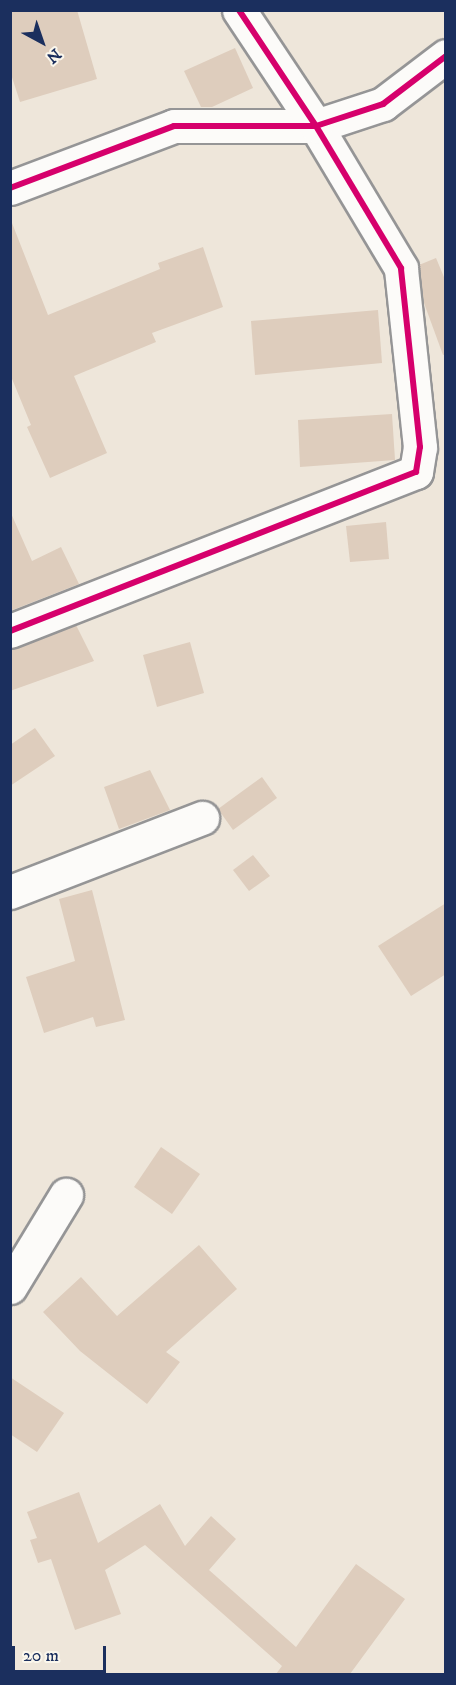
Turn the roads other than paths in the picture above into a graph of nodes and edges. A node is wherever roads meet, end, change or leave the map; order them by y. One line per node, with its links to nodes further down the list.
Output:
1 (239, 10): 3 (street)
2 (446, 56): 3 (street)
3 (316, 126): 4 (street); 5 (street)
4 (10, 188)
5 (10, 631)
6 (202, 818): 7 (street)
7 (10, 892)
8 (66, 1195): 9 (street)
9 (10, 1287)

